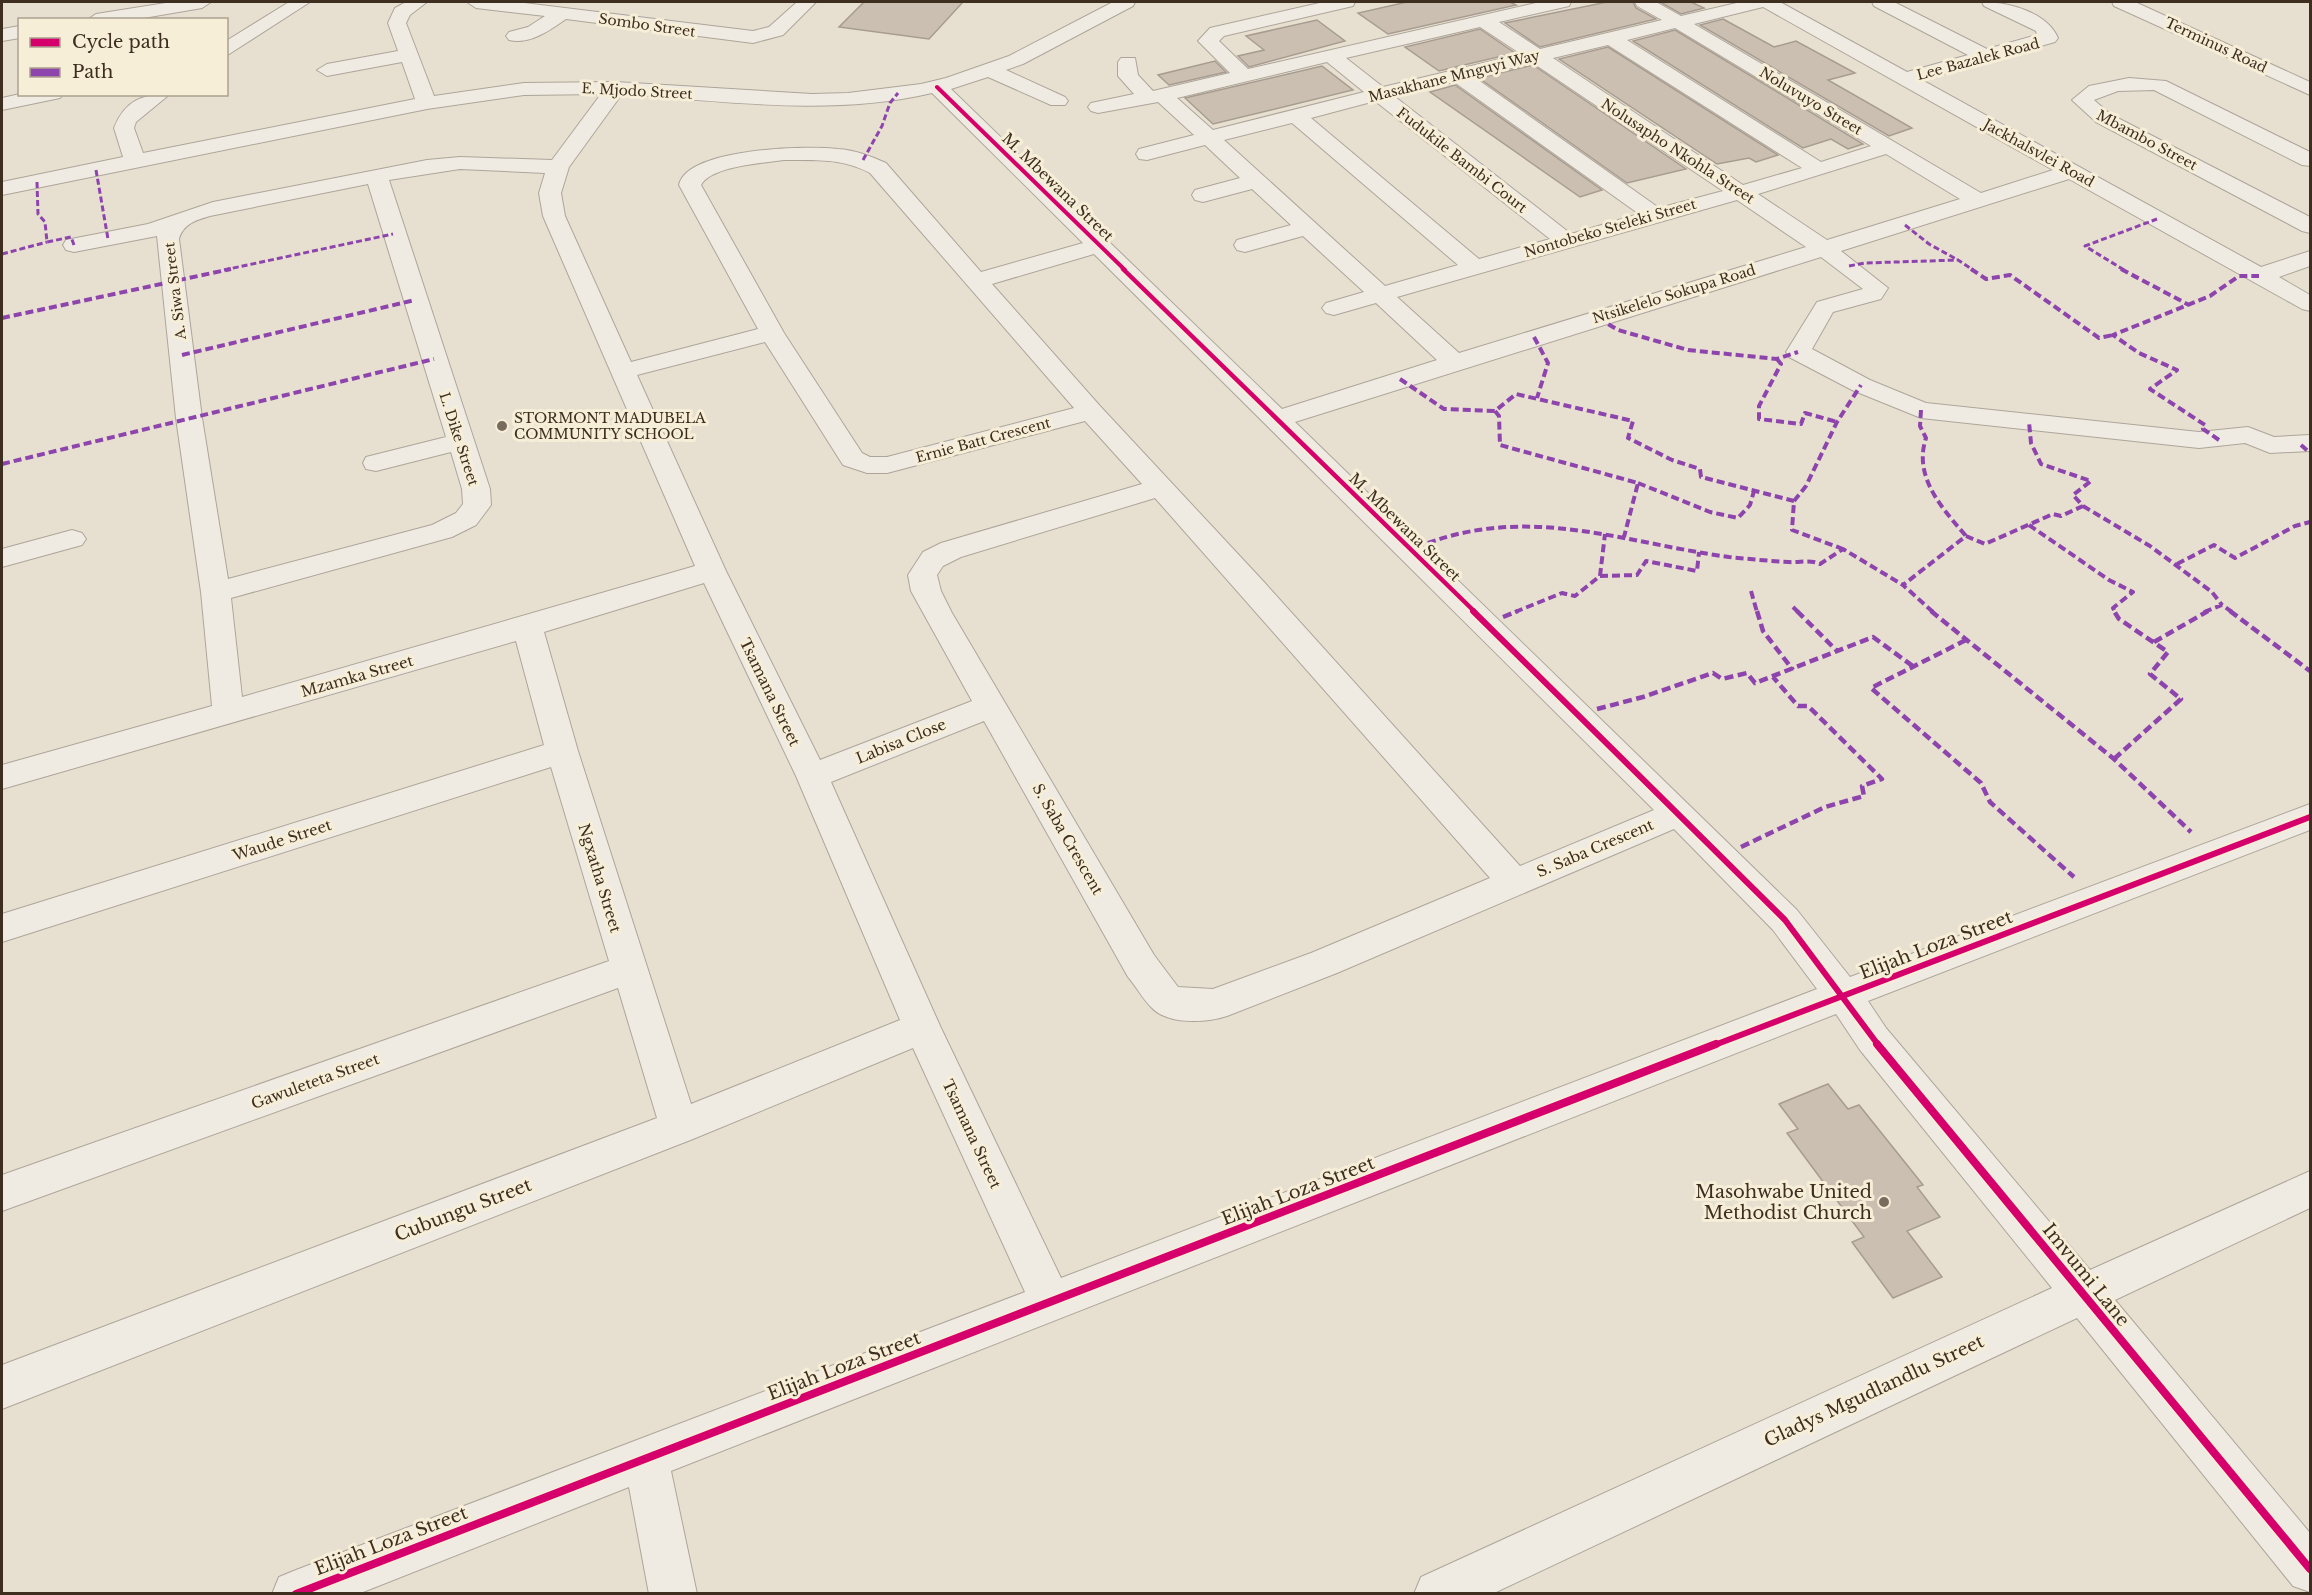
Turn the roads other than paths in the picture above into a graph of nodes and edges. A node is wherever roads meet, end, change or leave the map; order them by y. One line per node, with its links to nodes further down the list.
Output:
1 (202, 2): 16 (street)
2 (301, 2): 25 (street)
3 (418, 2): 26 (street)
4 (476, 2): 15 (street, Sombo Street)
5 (807, 2): 15 (street, Sombo Street)
6 (1126, 2): 32 (street, E. Mjodo Street)
7 (1562, 2): 17 (street)
8 (1644, 2): 18 (street, Noluvuyo Street)
9 (1762, 2): 18 (street, Masakhane Mnguyi Way)
10 (1767, 2): 35 (street, Jackhalsvlei Road)
11 (1881, 2): 29 (street)
12 (1991, 2): 29 (street, Lee Bazalek Road)
13 (2121, 2): 38 (street, Terminus Road)
14 (1341, 6): 33 (street)
15 (562, 13): 22 (street)
16 (108, 18)
17 (1483, 20): 24 (street); 28 (street, Nolusapho Nkohla Street)
18 (1678, 21): 23 (street, Masakhane Mnguyi Way); 49 (street, Noluvuyo Street)
19 (1368, 29): 24 (street)
20 (18, 32): 21 (street)
21 (2, 36)
22 (516, 36)
23 (1611, 38): 28 (street, Masakhane Mnguyi Way); 54 (street)
24 (1384, 41): 27 (street)
25 (228, 49)
26 (411, 55): 31 (street); 44 (street)
27 (1331, 56): 33 (street); 39 (street, Fudukile Bambi Court)
28 (1535, 57): 34 (street, Masakhane Mnguyi Way); 59 (street, Nolusapho Nkohla Street)
29 (1985, 57): 35 (street, Lee Bazalek Road)
30 (1128, 62): 42 (street)
31 (327, 70)
32 (989, 70): 36 (street, E. Mjodo Street); 43 (street)
33 (1244, 75): 42 (street)
34 (1458, 75): 39 (street, Masakhane Mnguyi Way); 62 (street)
35 (1907, 78): 55 (street, Jackhalsvlei Road)
36 (937, 87): 37 (street, E. Mjodo Street); 68 (street, M. Mbewana Street)
37 (616, 88): 44 (street, E. Mjodo Street); 53 (street, Tsamana Street)
38 (2310, 90)
39 (1378, 94): 47 (street, Masakhane Mnguyi Way); 66 (street, Fudukile Bambi Court)
40 (43, 96): 45 (street)
41 (157, 96): 52 (street)
42 (1156, 96): 46 (street); 48 (street)
43 (1058, 101)
44 (427, 103): 52 (street, E. Mjodo Street)
45 (2, 104)
46 (1099, 108)
47 (1297, 116): 48 (street, Masakhane Mnguyi Way); 72 (street)
48 (1210, 138): 50 (street, Masakhane Mnguyi Way); 57 (street)
49 (1887, 147): 54 (street, Nontobeko Steleki Street); 61 (street, Noluvuyo Street)
50 (1147, 154)
51 (2310, 160): 64 (street, Mbambo Street)
52 (135, 161): 58 (street, E. Mjodo Street)
53 (558, 167): 56 (street, A. Siwa Street); 80 (street, Tsamana Street)
54 (1819, 170): 59 (street, Nontobeko Steleki Street)
55 (2071, 171): 61 (street, Ntsikelelo Sokupa Road); 73 (street, Jackhalsvlei Road)
56 (376, 175): 63 (street, A. Siwa Street); 83 (street, L. Dike Street)
57 (1255, 181): 60 (street); 65 (street)
58 (2, 188)
59 (1739, 191): 62 (street, Nontobeko Steleki Street); 70 (street, Nolusapho Nkohla Street)
60 (1202, 195)
61 (1979, 201): 70 (street, Ntsikelelo Sokupa Road)
62 (1654, 215): 66 (street, Nontobeko Steleki Street)
63 (177, 222): 67 (street); 90 (street, A. Siwa Street)
64 (2310, 226)
65 (1306, 228): 69 (street); 75 (street)
66 (1566, 241): 72 (street, Nontobeko Steleki Street)
67 (74, 245)
68 (1100, 245): 74 (street); 82 (street, M. Mbewana Street)
69 (1245, 246)
70 (1823, 248): 79 (street, Ntsikelelo Sokupa Road); 84 (street, Nolusapho Nkohla Street)
71 (2310, 258): 73 (street)
72 (1474, 267): 75 (street, Nontobeko Steleki Street)
73 (2259, 276): 76 (street, Jackhalsvlei Road)
74 (976, 281): 78 (street, Ernie Batt Crescent); 81 (street, Ernie Batt Crescent)
75 (1382, 295): 77 (street, Nontobeko Steleki Street); 79 (street)
76 (2310, 304)
77 (1334, 309)
78 (772, 333): 80 (street); 81 (street, Ernie Batt Crescent)
79 (1453, 361): 82 (street, Ntsikelelo Sokupa Road)
80 (624, 371): 89 (street, Tsamana Street)
81 (1091, 412): 86 (street)
82 (1277, 419): 97 (street, M. Mbewana Street)
83 (460, 441): 85 (street); 90 (street, L. Dike Street)
84 (2310, 443)
85 (376, 463)
86 (1161, 487): 92 (street, S. Saba Crescent); 99 (street)
87 (72, 539): 88 (street)
88 (2, 558)
89 (712, 571): 91 (street, Mzamka Street); 95 (street, Tsamana Street)
90 (216, 592): 93 (street, A. Siwa Street)
91 (527, 627): 93 (street, Mzamka Street); 94 (street, Ngxatha Street)
92 (991, 706): 95 (street, Labisa Close); 99 (street, S. Saba Crescent)
93 (228, 712): 96 (street, Mzamka Street)
94 (562, 751): 100 (street, Waude Street); 101 (street, Ngxatha Street)
95 (812, 776): 103 (street, Tsamana Street)
96 (2, 777)
97 (1677, 814): 99 (street, S. Saba Crescent); 102 (street, M. Mbewana Street)
98 (2310, 817): 102 (street, Elijah Loza Street)
99 (1514, 882)
100 (2, 928)
101 (628, 969): 104 (street, Ngxatha Street); 106 (street, Gawuleteta Street)
102 (1844, 996): 107 (street, Imvumi Lane); 108 (street, Elijah Loza Street)
103 (922, 1029): 104 (street, Cubungu Street); 108 (street, Tsamana Street)
104 (679, 1127): 109 (street, Cubungu Street)
105 (2310, 1189): 107 (street, Gladys Mgudlandlu Street)
106 (2, 1193)
107 (2082, 1294): 111 (street, Imvumi Lane); 114 (street, Gladys Mgudlandlu Street)
108 (1051, 1302): 110 (street, Elijah Loza Street)
109 (2, 1387)
110 (646, 1458): 112 (street, Elijah Loza Street); 113 (street)
111 (2310, 1569)
112 (296, 1593)
113 (673, 1593)
114 (1438, 1593)

